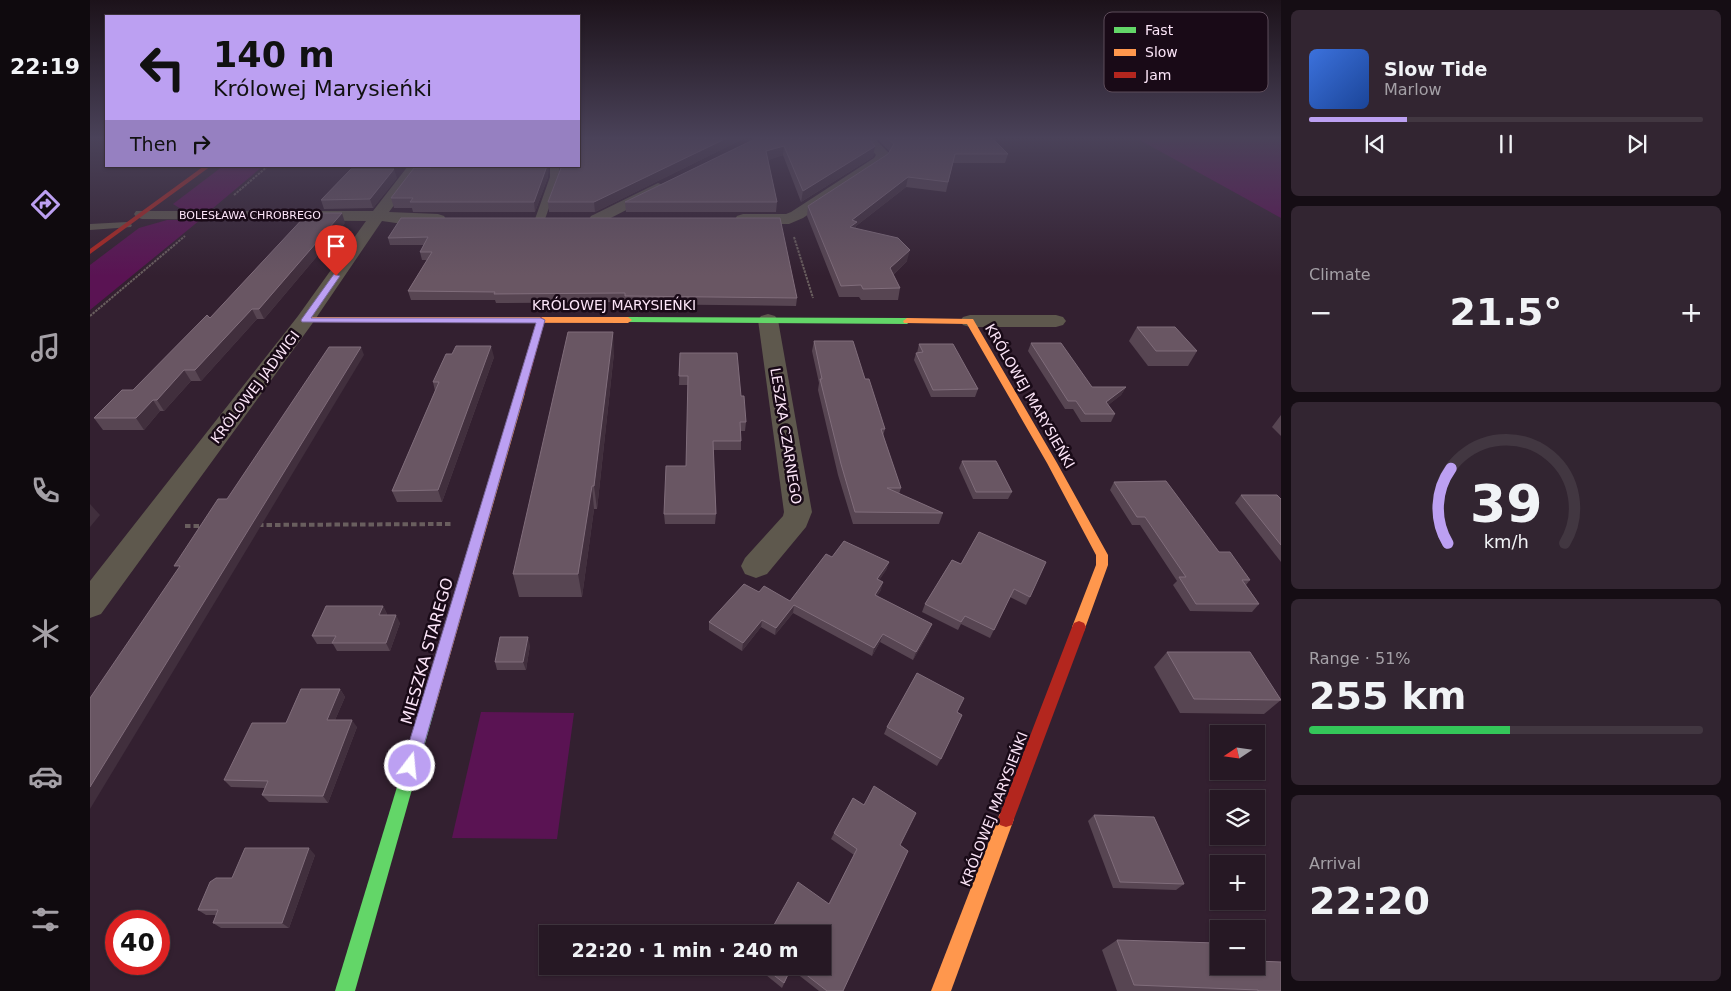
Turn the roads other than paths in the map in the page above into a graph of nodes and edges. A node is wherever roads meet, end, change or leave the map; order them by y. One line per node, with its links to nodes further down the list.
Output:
1 (183, 184): 6 (street)
2 (402, 184): 7 (street, KRÓLOWEJ JADWIGI)
3 (552, 184): 10 (lane)
4 (666, 184): 13 (street)
5 (843, 184): 15 (street)
6 (142, 214): 7 (street, BOLESŁAWA CHROBREGO); 16 (street)
7 (378, 216): 8 (street, BOLESŁAWA CHROBREGO); 19 (street, KRÓLOWEJ JADWIGI)
8 (452, 219)
9 (521, 219): 10 (street)
10 (540, 219): 11 (street)
11 (559, 219)
12 (578, 219): 13 (street)
13 (596, 219): 14 (street)
14 (635, 219)
15 (731, 219)
16 (127, 225): 17 (lane); 18 (street)
17 (90, 227)
18 (90, 252)
19 (305, 320): 20 (street, KRÓLOWEJ MARYSIEŃKI); 25 (street, KRÓLOWEJ JADWIGI)
20 (541, 320): 21 (street, KRÓLOWEJ MARYSIEŃKI); 26 (street, MIESZKA STAREGO)
21 (768, 320): 22 (street, KRÓLOWEJ MARYSIEŃKI); 24 (street, LESZKA CZARNEGO)
22 (970, 321): 23 (street); 27 (street, KRÓLOWEJ MARYSIEŃKI)
23 (1056, 321)
24 (756, 566)
25 (90, 605)
26 (345, 991)
27 (941, 991)

